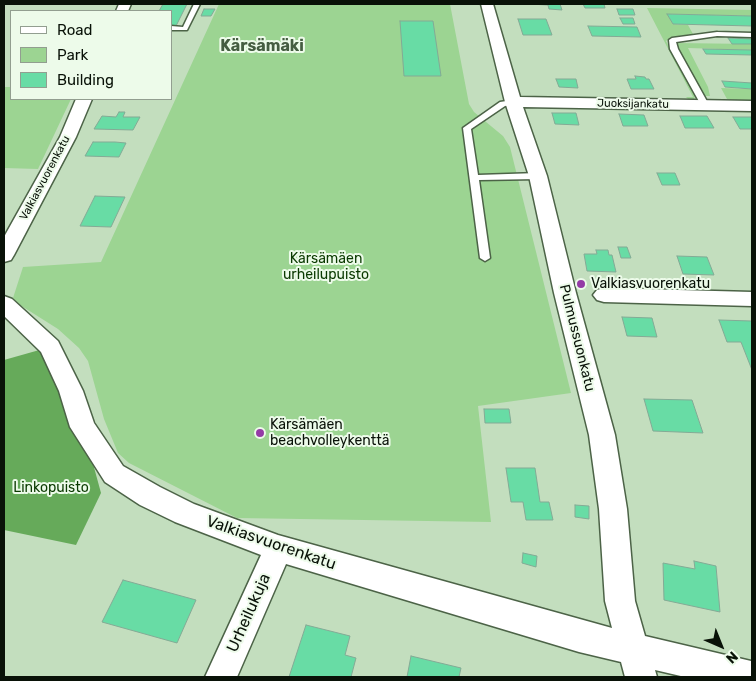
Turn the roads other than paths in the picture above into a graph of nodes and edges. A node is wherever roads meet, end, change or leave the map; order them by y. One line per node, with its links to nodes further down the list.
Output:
1 (197, 4): 3 (lane)
2 (488, 4): 6 (street, Pulmussuonkatu)
3 (172, 28)
4 (752, 35): 7 (lane)
5 (84, 100): 11 (street, Valkiasvuorenkatu)
6 (513, 102): 7 (street, Juoksijankatu); 9 (street, Pulmussuonkatu); 10 (lane)
7 (705, 105): 8 (street, Juoksijankatu)
8 (752, 106)
9 (538, 176): 10 (lane); 17 (street, Pulmussuonkatu)
10 (473, 178): 12 (lane)
11 (4, 256)
12 (485, 258)
13 (604, 295): 14 (street)
14 (752, 299)
15 (4, 304): 16 (street, Valkiasvuorenkatu)
16 (278, 548): 17 (street, Valkiasvuorenkatu); 18 (street, Urheilukuja)
17 (637, 663): 19 (street, Valkiasvuorenkatu)
18 (220, 677)
19 (751, 677)

